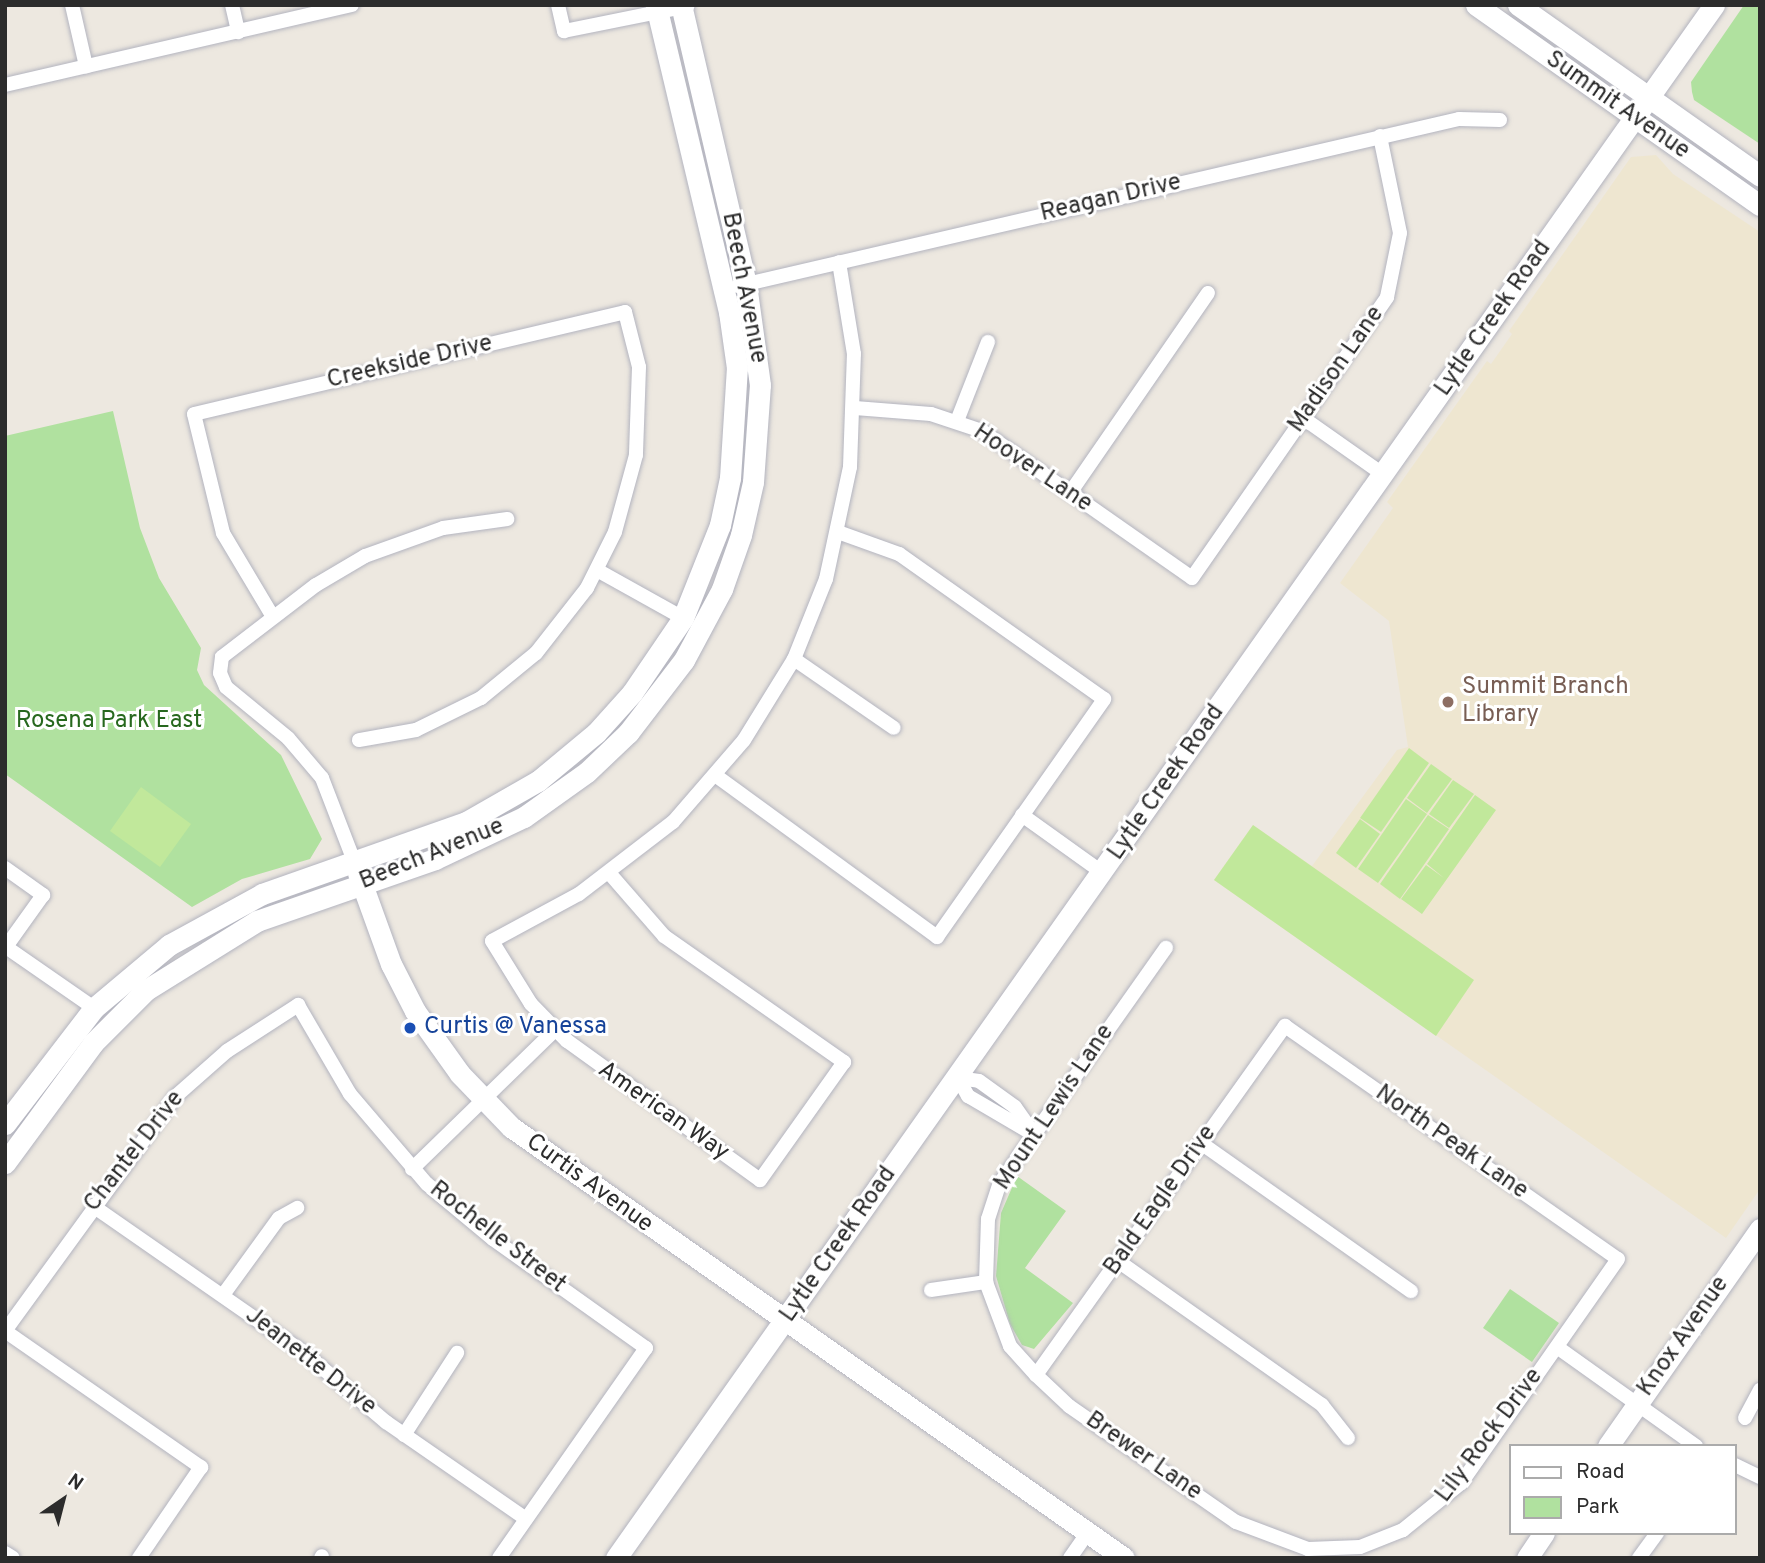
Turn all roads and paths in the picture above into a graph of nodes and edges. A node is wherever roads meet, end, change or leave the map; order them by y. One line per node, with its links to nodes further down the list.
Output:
1 (72, 5): 11 (street)
2 (232, 5): 10 (street)
3 (352, 5): 10 (street)
4 (558, 5): 9 (street)
5 (1476, 5): 15 (main road, Summit Avenue)
6 (1518, 5): 13 (main road, Summit Avenue)
7 (1714, 5): 13 (main road, Lytle Creek Road)
8 (684, 6): 9 (street); 20 (main road, Beech Avenue)
9 (657, 9): 21 (main road, Beech Avenue)
10 (238, 32): 11 (street)
11 (86, 66): 12 (street)
12 (5, 85)
13 (1650, 98): 15 (main road, Lytle Creek Road); 17 (main road, Summit Avenue)
14 (1500, 120): 16 (street, Reagan Drive)
15 (1634, 120): 18 (main road, Summit Avenue); 27 (main road, Lytle Creek Road)
16 (1380, 136): 19 (street, Reagan Drive); 25 (street, Madison Lane)
17 (1760, 176)
18 (1760, 205)
19 (839, 262): 20 (street, Reagan Drive); 24 (street)
20 (746, 284): 21 (street, Reagan Drive); 44 (main road, Beech Avenue)
21 (723, 289): 34 (main road, Beech Avenue)
22 (1208, 293): 28 (street)
23 (988, 342): 26 (street)
24 (855, 408): 26 (street, Hoover Lane); 30 (street)
25 (1303, 418): 27 (street); 32 (street, Madison Lane)
26 (957, 421): 28 (street, Hoover Lane)
27 (1384, 475): 42 (main road, Lytle Creek Road)
28 (1070, 493): 32 (street, Hoover Lane)
29 (507, 519): 33 (street)
30 (838, 533): 35 (street); 39 (street)
31 (597, 570): 33 (street, Creekside Drive); 34 (street); 37 (street)
32 (1192, 578)
33 (273, 617): 40 (street, Curtis Avenue)
34 (683, 618): 40 (main road, Beech Avenue)
35 (794, 659): 36 (street); 38 (street)
36 (894, 728)
37 (359, 740)
38 (715, 775): 39 (street); 43 (street)
39 (1021, 815): 42 (street)
40 (354, 861): 44 (main road, Curtis Avenue); 48 (main road, Beech Avenue)
41 (5, 868): 45 (street)
42 (1103, 873): 51 (main road, Lytle Creek Road)
43 (610, 874): 50 (street, American Way); 50 (street, American Way)
44 (361, 884): 52 (main road, Curtis Avenue); 56 (main road, Beech Avenue)
45 (6, 948): 48 (street)
46 (1166, 948): 54 (street, Mount Lewis Lane)
47 (298, 1005): 57 (street, Rochelle Street); 58 (street, Chantel Drive)
48 (93, 1008): 53 (main road, Beech Avenue)
49 (1285, 1027): 55 (street, Bald Eagle Drive); 61 (street, North Peak Lane)
50 (555, 1030): 52 (street)
51 (958, 1078): 54 (street); 67 (main road, Lytle Creek Road)
52 (483, 1100): 57 (street); 67 (main road, Curtis Avenue)
53 (5, 1124)
54 (1034, 1134): 63 (street, Mount Lewis Lane)
55 (1201, 1143): 62 (street, Bald Eagle Drive); 65 (street)
56 (5, 1163)
57 (411, 1169): 81 (street, Rochelle Street)
58 (93, 1206): 66 (street, Jeanette Drive); 68 (street, Chantel Drive)
59 (297, 1209): 66 (street)
60 (1760, 1229): 73 (main road, Knox Avenue)
61 (1618, 1259): 69 (street, Lily Rock Drive)
62 (1118, 1261): 71 (street, Bald Eagle Drive); 76 (street)
63 (986, 1282): 64 (street); 71 (street, Brewer Lane)
64 (931, 1290)
65 (1411, 1291)
66 (223, 1295): 75 (street, Jeanette Drive)
67 (784, 1323): 82 (main road, Curtis Avenue); 90 (main road, Lytle Creek Road)
68 (5, 1331): 88 (street)
69 (1557, 1348): 73 (street); 86 (street, Lily Rock Drive)
70 (457, 1353): 75 (street)
71 (1035, 1375): 86 (street, Brewer Lane)
72 (1760, 1390): 74 (street)
73 (1636, 1406): 77 (main road, Knox Avenue); 78 (street)
74 (1745, 1418)
75 (404, 1435): 81 (street, Jeanette Drive)
76 (1348, 1438)
77 (1609, 1444)
78 (1693, 1444)
79 (1737, 1466): 80 (street)
80 (1760, 1477)
81 (526, 1519): 89 (street)
82 (1088, 1532): 91 (street); 92 (main road, Curtis Avenue)
83 (1543, 1535): 93 (main road)
84 (1656, 1535): 94 (street)
85 (5, 1552): 87 (street)
86 (1361, 1552)
87 (13, 1558)
88 (139, 1558)
89 (499, 1558)
90 (616, 1558)
91 (1070, 1558)
92 (1125, 1558)
93 (1527, 1558)
94 (1639, 1558)

